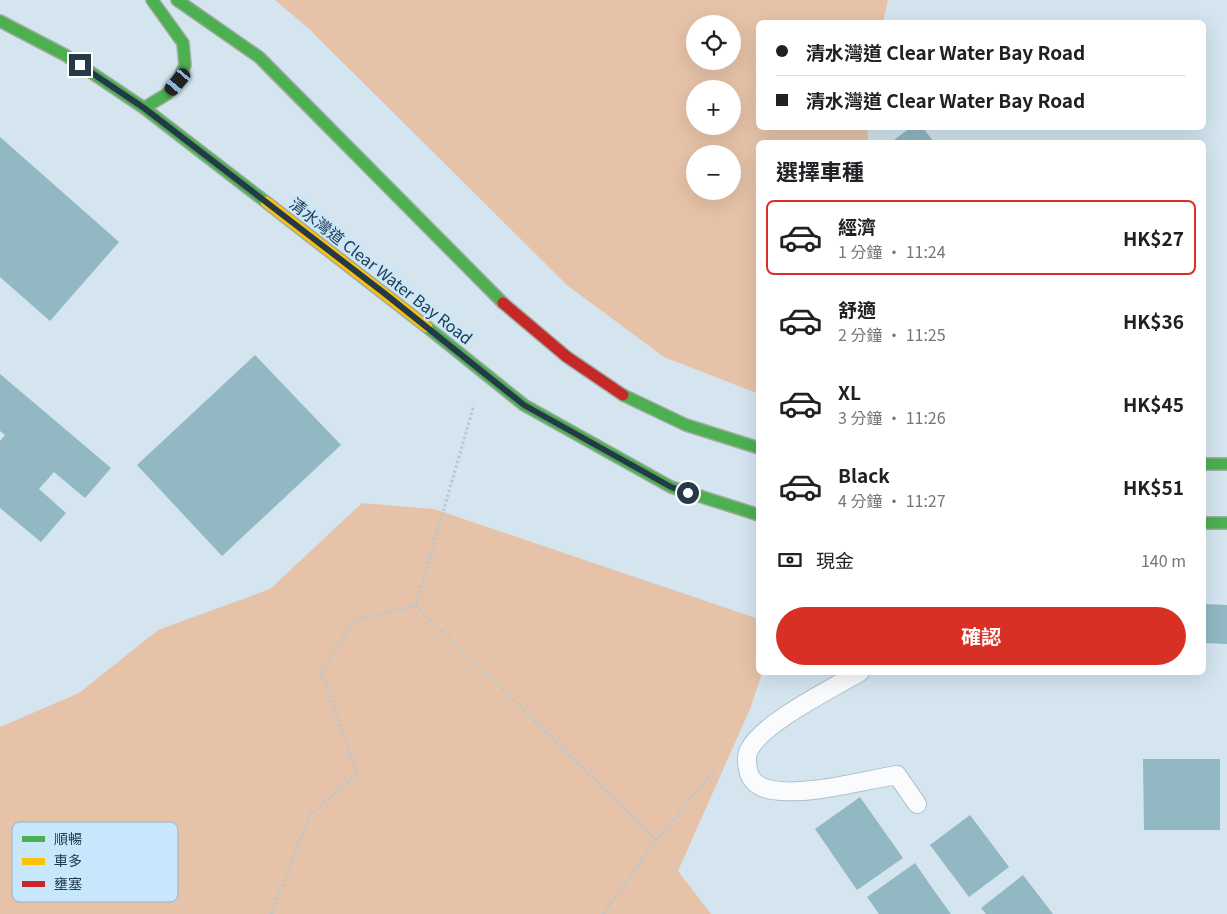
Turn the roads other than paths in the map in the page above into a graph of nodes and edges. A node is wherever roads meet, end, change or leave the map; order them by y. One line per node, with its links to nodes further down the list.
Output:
1 (152, 0): 4 (main road)
2 (177, 0): 5 (main road)
3 (0, 20): 4 (main road, 清水灣道 Clear Water Bay Road)
4 (144, 108): 8 (main road, 清水灣道 Clear Water Bay Road)
5 (756, 447)
6 (1206, 464): 7 (main road)
7 (1227, 464)
8 (756, 514)
9 (1227, 523): 10 (main road)
10 (1206, 524)
11 (855, 675): 12 (lane)
12 (917, 804)

